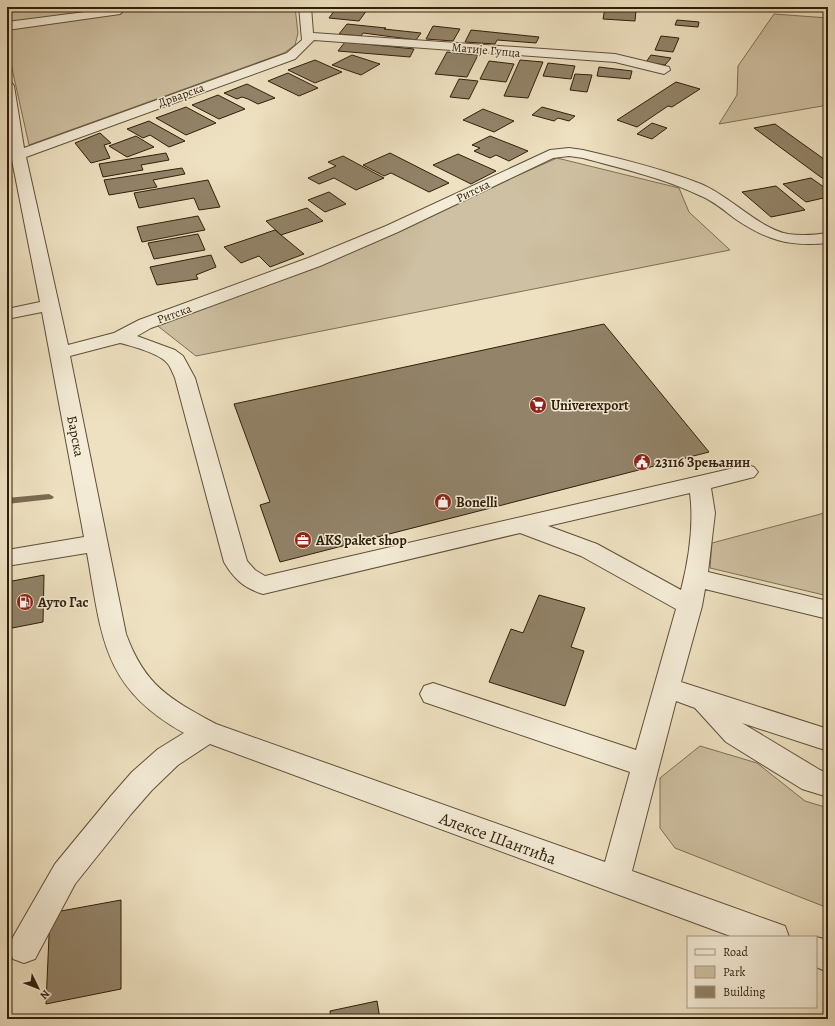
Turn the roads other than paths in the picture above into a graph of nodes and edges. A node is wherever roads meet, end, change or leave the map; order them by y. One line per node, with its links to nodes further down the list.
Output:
1 (305, 7): 4 (street)
2 (116, 12): 3 (street)
3 (7, 26)
4 (307, 36): 5 (street, Матије Гупца); 7 (street, Дрварска)
5 (664, 70)
6 (7, 86): 7 (street, Барска)
7 (18, 155): 9 (street, Барска)
8 (828, 238): 11 (street, Ритска)
9 (50, 305): 10 (street); 12 (street, Барска)
10 (7, 314)
11 (120, 337): 12 (street, Ритска); 15 (street)
12 (60, 353): 16 (street, Барска)
13 (747, 472): 14 (street)
14 (700, 483): 15 (street); 18 (street)
15 (522, 525): 19 (street)
16 (97, 543): 17 (street); 24 (street, Барска)
17 (7, 558)
18 (696, 578): 19 (street); 20 (street)
19 (690, 606): 21 (street)
20 (828, 610)
21 (667, 688): 23 (street); 26 (street)
22 (433, 694): 26 (street)
23 (704, 700): 25 (street); 27 (street)
24 (214, 734): 28 (street, Алексе Шантића); 30 (street)
25 (828, 740)
26 (646, 765): 28 (street)
27 (828, 785)
28 (615, 880): 29 (street, Алексе Шантића)
29 (771, 936)
30 (24, 948)
31 (817, 952): 32 (street)
32 (828, 956)

